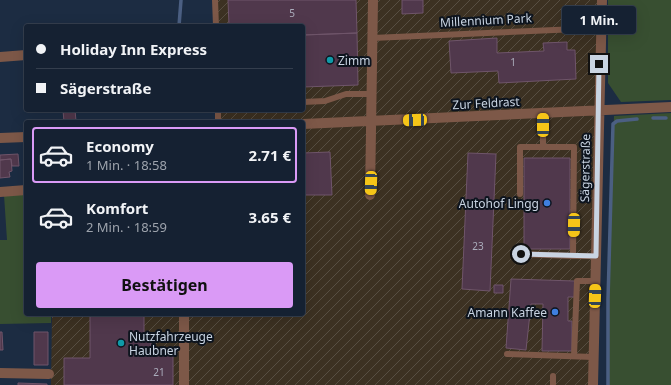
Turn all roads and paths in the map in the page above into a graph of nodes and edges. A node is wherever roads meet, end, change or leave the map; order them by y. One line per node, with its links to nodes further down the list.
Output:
1 (215, 0): 4 (lane)
2 (373, 0): 6 (street)
3 (602, 0): 5 (street, Sägerstraße)
4 (216, 24)
5 (601, 28): 6 (lane, Millennium Park); 12 (street, Sägerstraße)
6 (372, 38): 9 (street)
7 (24, 55): 8 (street)
8 (0, 57)
9 (372, 94): 10 (lane); 14 (street)
10 (305, 102)
11 (671, 107): 12 (street, Zur Feldrast)
12 (598, 110): 13 (street, Zur Feldrast); 25 (street, Sägerstraße)
13 (543, 114): 14 (street, Zur Feldrast); 18 (lane)
14 (372, 121): 15 (street, Zur Feldrast); 22 (street)
15 (305, 124)
16 (24, 137): 17 (street)
17 (0, 138)
18 (543, 147): 21 (lane); 24 (lane)
19 (24, 190): 20 (street)
20 (0, 192)
21 (520, 194)
22 (370, 195)
23 (521, 254): 24 (lane)
24 (573, 256): 25 (lane)
25 (596, 256): 26 (street, Sägerstraße)
26 (596, 281): 29 (lane); 30 (street, Sägerstraße)
27 (184, 316): 34 (street)
28 (507, 354): 29 (lane)
29 (574, 356): 30 (lane)
30 (594, 357): 36 (street, Sägerstraße)
31 (0, 372): 32 (street)
32 (49, 374)
33 (553, 376): 35 (lane)
34 (184, 385)
35 (553, 385)
36 (593, 385)

